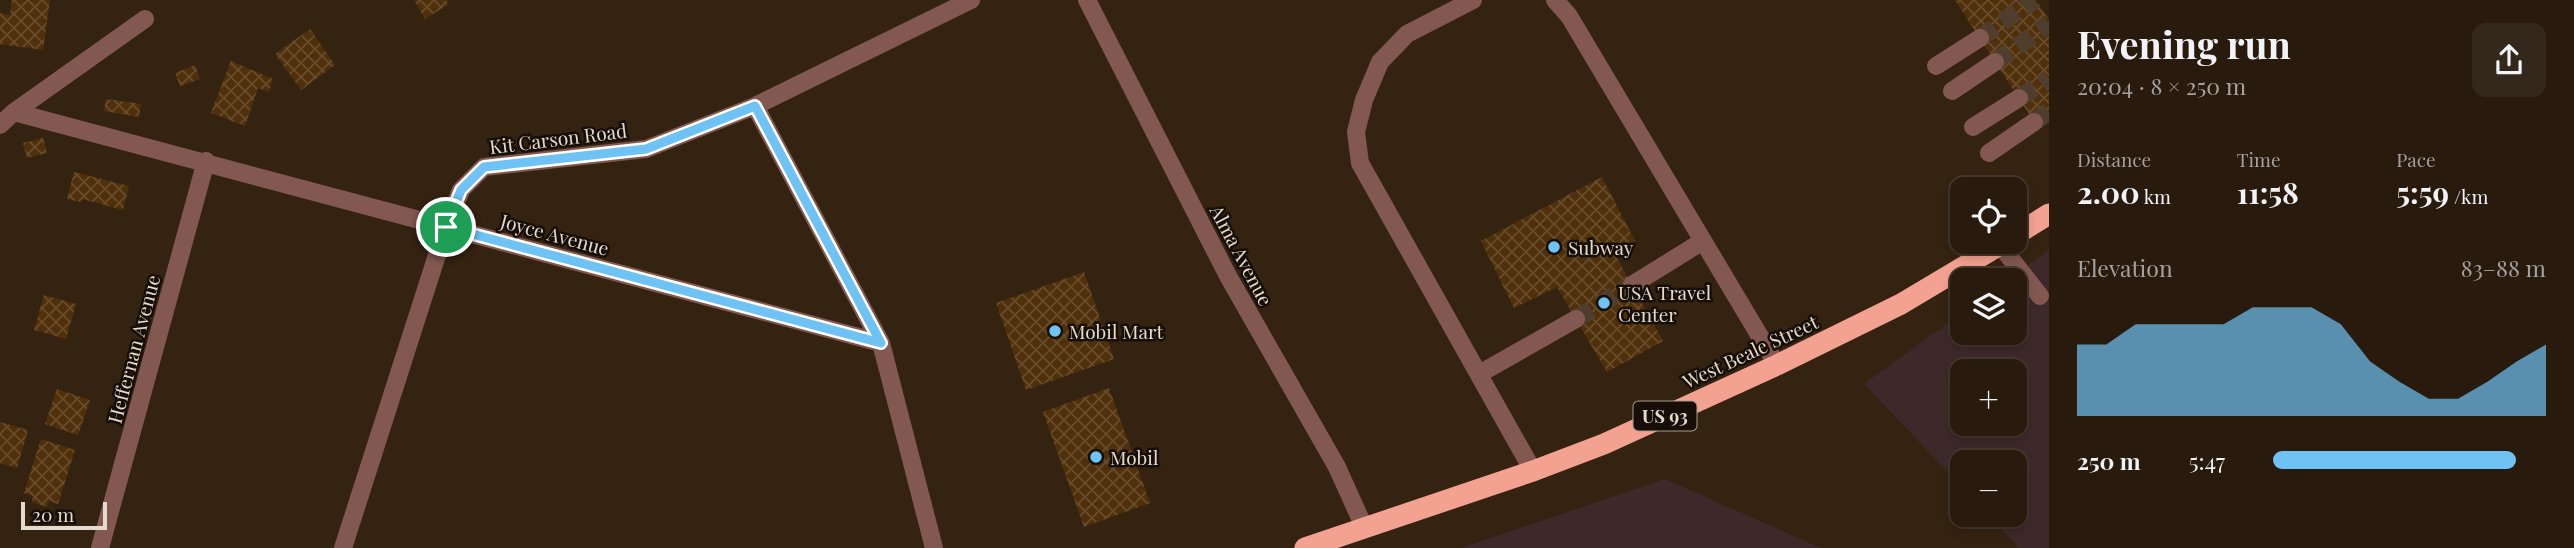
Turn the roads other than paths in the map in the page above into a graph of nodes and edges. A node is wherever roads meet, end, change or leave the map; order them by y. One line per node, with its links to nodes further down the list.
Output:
1 (971, 0): 11 (street, Kit Carson Road)
2 (1087, 0): 31 (street, Alma Avenue)
3 (1473, 0): 29 (street)
4 (1555, 0): 21 (street)
5 (145, 19): 12 (street)
6 (1980, 38): 8 (street)
7 (1995, 62): 9 (street)
8 (1936, 66)
9 (1952, 91)
10 (2018, 98): 15 (street)
11 (755, 106): 19 (street, Kit Carson Road); 27 (street)
12 (14, 112): 14 (street); 17 (street, Joyce Avenue)
13 (2034, 122): 16 (street)
14 (0, 125)
15 (1973, 127)
16 (1989, 153)
17 (206, 161): 19 (street, Joyce Avenue); 32 (street, Heffernan Avenue)
18 (2049, 214): 20 (highway, West Beale Street / US 93)
19 (446, 227): 27 (street, Joyce Avenue); 33 (street, Kit Carson Road)
20 (2027, 228)
21 (1703, 240): 24 (street); 28 (street)
22 (1985, 254): 28 (highway, West Beale Street / US 93)
23 (2015, 254): 25 (street)
24 (1632, 285)
25 (2040, 296)
26 (1576, 319): 29 (street)
27 (881, 343): 34 (street)
28 (1777, 365): 30 (highway, West Beale Street / US 93)
29 (1479, 374): 30 (street)
30 (1533, 471): 31 (highway, West Beale Street / US 93)
31 (1364, 527): 35 (highway, West Beale Street / US 93)
32 (100, 548)
33 (343, 548)
34 (934, 548)
35 (1305, 548)

